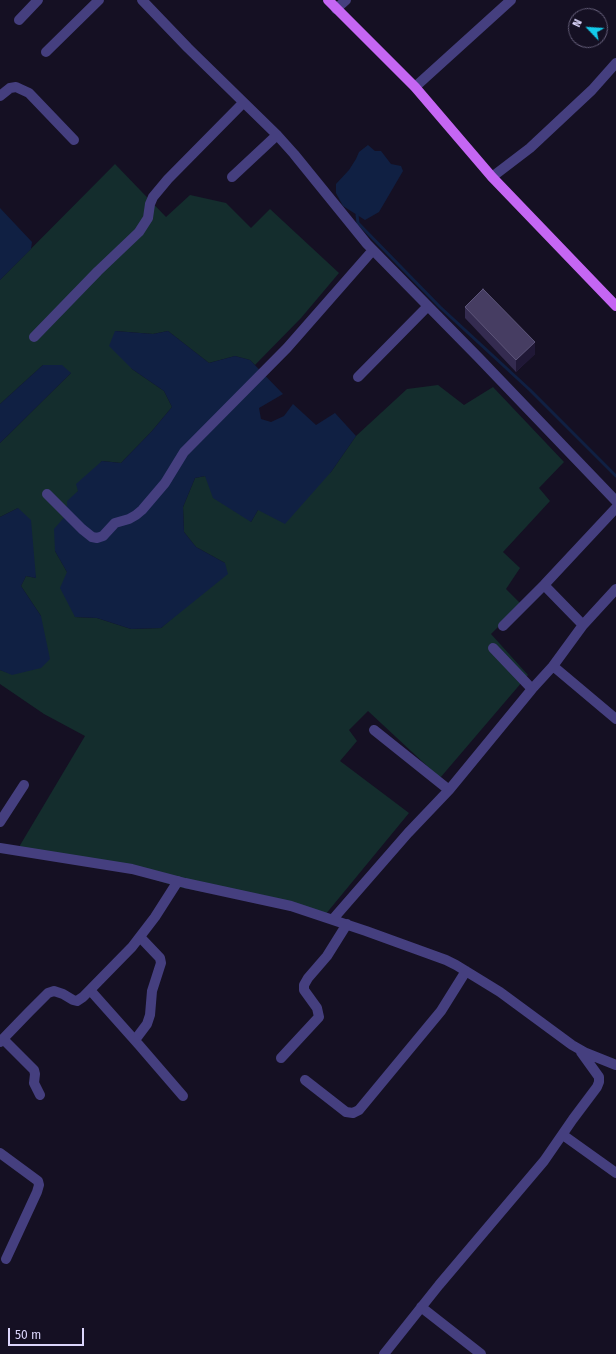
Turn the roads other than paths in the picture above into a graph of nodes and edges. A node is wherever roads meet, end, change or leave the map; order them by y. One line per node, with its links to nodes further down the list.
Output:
1 (38, 0): 8 (street)
2 (99, 0): 9 (street)
3 (142, 0): 13 (street)
4 (328, 0): 7 (main road)
5 (346, 0): 7 (street)
6 (511, 0): 11 (street)
7 (336, 9): 11 (main road)
8 (19, 20)
9 (46, 52)
10 (616, 63): 17 (street)
11 (416, 87): 17 (main road)
12 (0, 96): 15 (street)
13 (243, 103): 14 (street); 21 (street)
14 (277, 135): 16 (street); 18 (street)
15 (74, 140)
16 (232, 177)
17 (492, 177): 20 (main road)
18 (373, 250): 19 (street); 23 (street)
19 (428, 306): 22 (street); 24 (street)
20 (616, 306)
21 (34, 336)
22 (358, 377)
23 (47, 494)
24 (616, 501)
25 (616, 508): 26 (street)
26 (544, 585): 28 (street); 29 (street)
27 (616, 589): 28 (street)
28 (583, 625): 31 (street)
29 (503, 626)
30 (493, 648): 32 (street)
31 (553, 666): 32 (street); 33 (street)
32 (532, 689): 36 (street)
33 (616, 719)
34 (374, 730): 36 (street)
35 (24, 785): 37 (street)
36 (449, 790): 40 (street)
37 (0, 822)
38 (0, 848): 39 (street)
39 (178, 881): 40 (street); 42 (street)
40 (333, 919): 41 (street)
41 (347, 924): 43 (street); 48 (street)
42 (140, 937): 44 (street); 46 (street)
43 (466, 971): 47 (street); 50 (street)
44 (90, 990): 45 (street); 46 (street)
45 (2, 1040): 51 (street)
46 (135, 1040): 52 (street)
47 (580, 1050): 49 (street); 53 (street)
48 (282, 1058)
49 (616, 1065)
50 (305, 1080)
51 (40, 1095)
52 (182, 1096)
53 (563, 1135): 55 (street); 57 (street)
54 (0, 1153): 56 (street)
55 (616, 1173)
56 (6, 1259)
57 (422, 1307): 58 (street); 59 (street)
58 (384, 1354)
59 (481, 1354)

